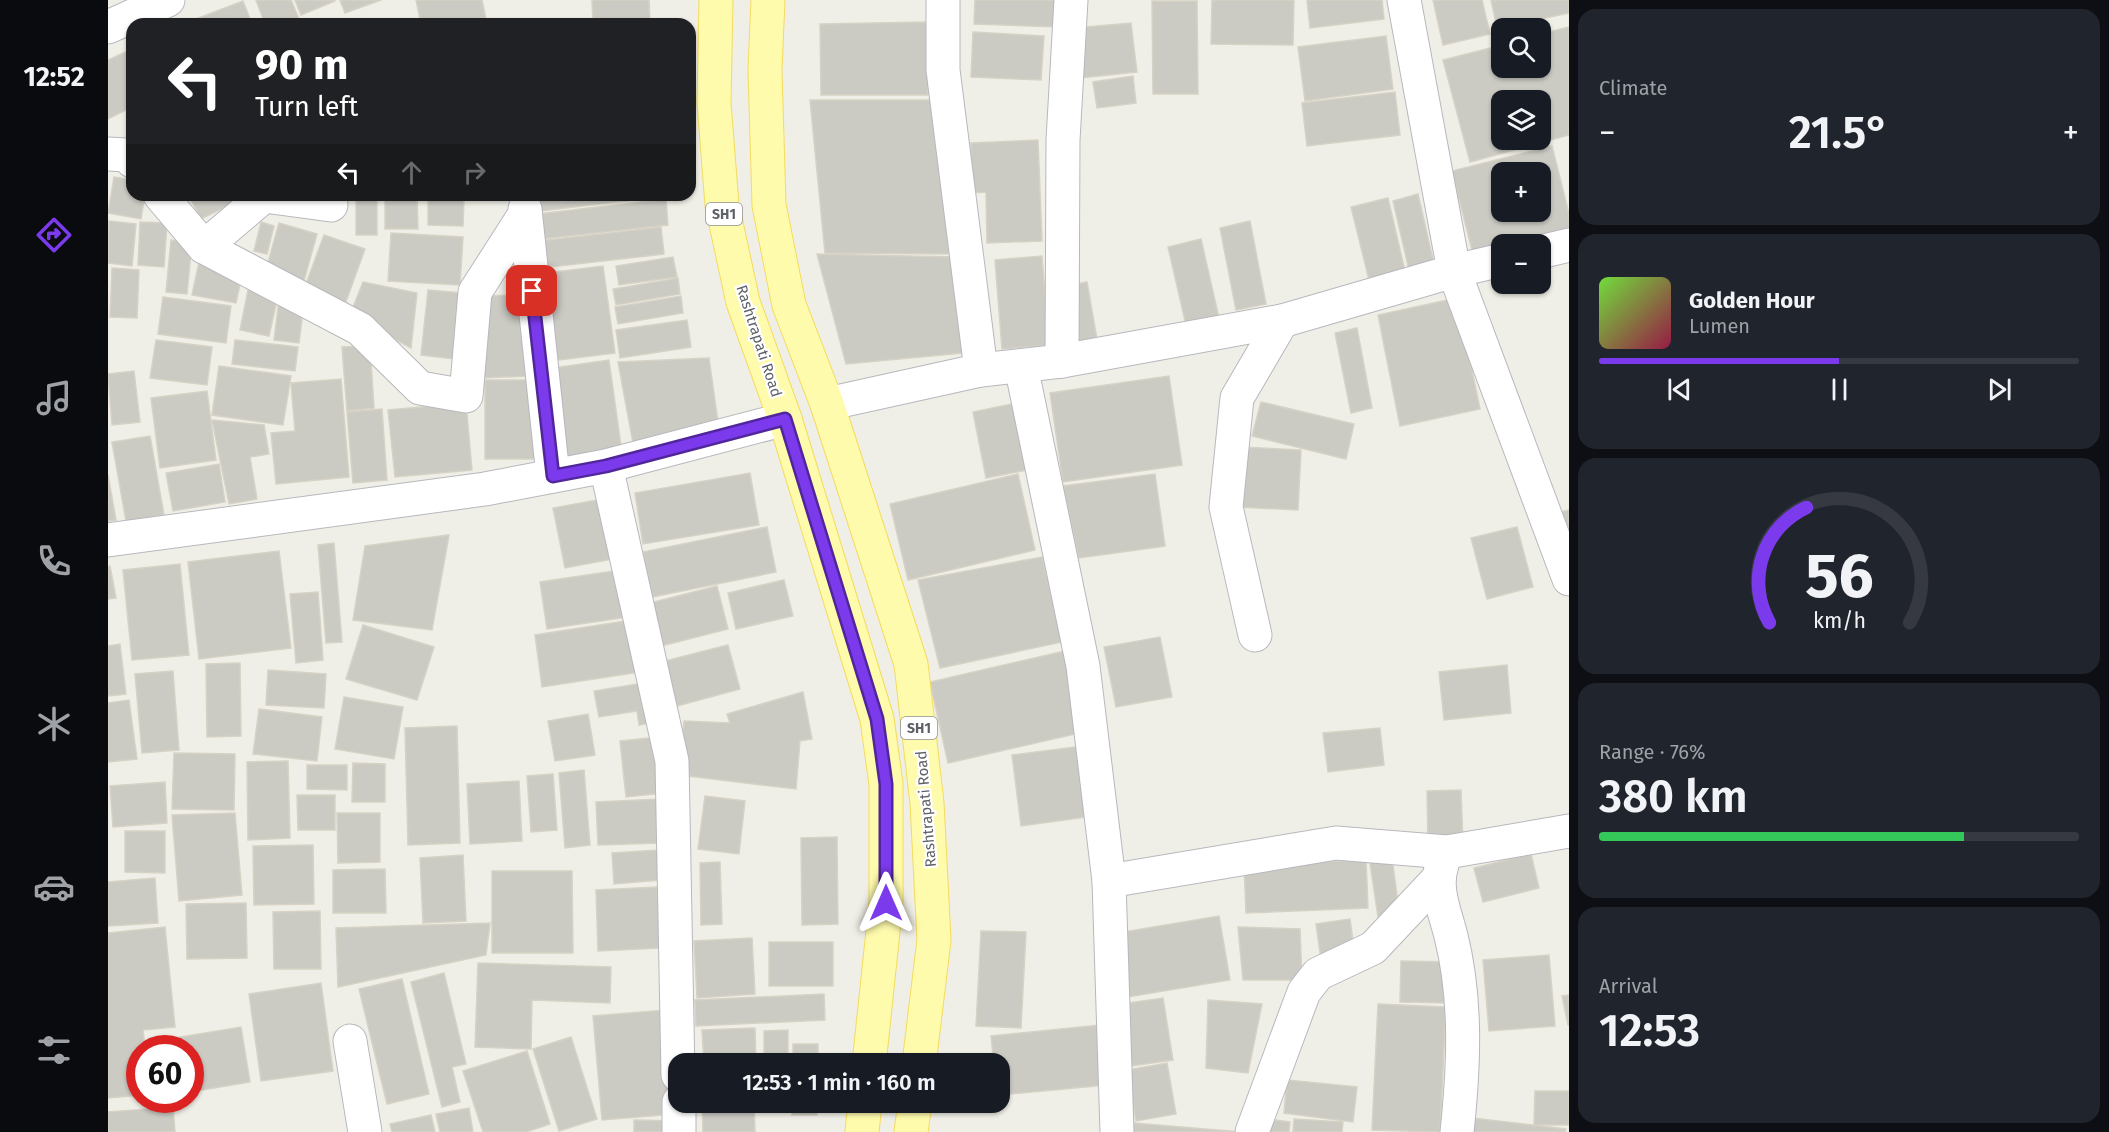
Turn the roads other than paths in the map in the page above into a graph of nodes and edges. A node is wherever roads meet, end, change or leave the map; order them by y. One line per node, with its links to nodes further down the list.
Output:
1 (168, 0): 7 (street)
2 (716, 0): 27 (main road, Rashtrapati Road / SH1)
3 (768, 0): 26 (main road, Rashtrapati Road / SH1)
4 (943, 0): 25 (street)
5 (1071, 0): 23 (street)
6 (1404, 0): 21 (street)
7 (128, 18)
8 (126, 19): 9 (street)
9 (108, 27)
10 (108, 153): 11 (street)
11 (126, 155)
12 (165, 201): 18 (street)
13 (258, 201): 18 (street)
14 (301, 201): 16 (street)
15 (524, 204): 18 (street); 29 (street)
16 (331, 205)
17 (1569, 245): 19 (street)
18 (204, 247)
19 (1551, 249)
20 (1491, 263): 21 (street)
21 (1454, 271): 22 (street); 31 (street)
22 (1282, 321): 23 (street); 34 (street)
23 (1062, 361): 24 (street)
24 (1022, 366): 25 (street); 37 (street)
25 (981, 370): 26 (street)
26 (828, 404): 32 (main road, Rashtrapati Road / SH1)
27 (785, 419): 28 (street); 33 (main road, Rashtrapati Road / SH1)
28 (606, 466): 29 (street); 39 (street)
29 (553, 476): 30 (street)
30 (108, 540)
31 (1569, 579)
32 (894, 611): 33 (main road); 41 (main road, Rashtrapati Road / SH1)
33 (849, 625): 40 (main road, Rashtrapati Road / SH1)
34 (1256, 635)
35 (1569, 831): 36 (street)
36 (1442, 866): 37 (street); 50 (street); 51 (street)
37 (1109, 880): 49 (street)
38 (350, 1041): 45 (street)
39 (678, 1053)
40 (870, 1053)
41 (920, 1053)
42 (678, 1113): 46 (street)
43 (864, 1113): 47 (main road)
44 (914, 1113): 48 (main road)
45 (365, 1132)
46 (679, 1132)
47 (862, 1132)
48 (911, 1132)
49 (1117, 1132)
50 (1252, 1132)
51 (1457, 1132)

